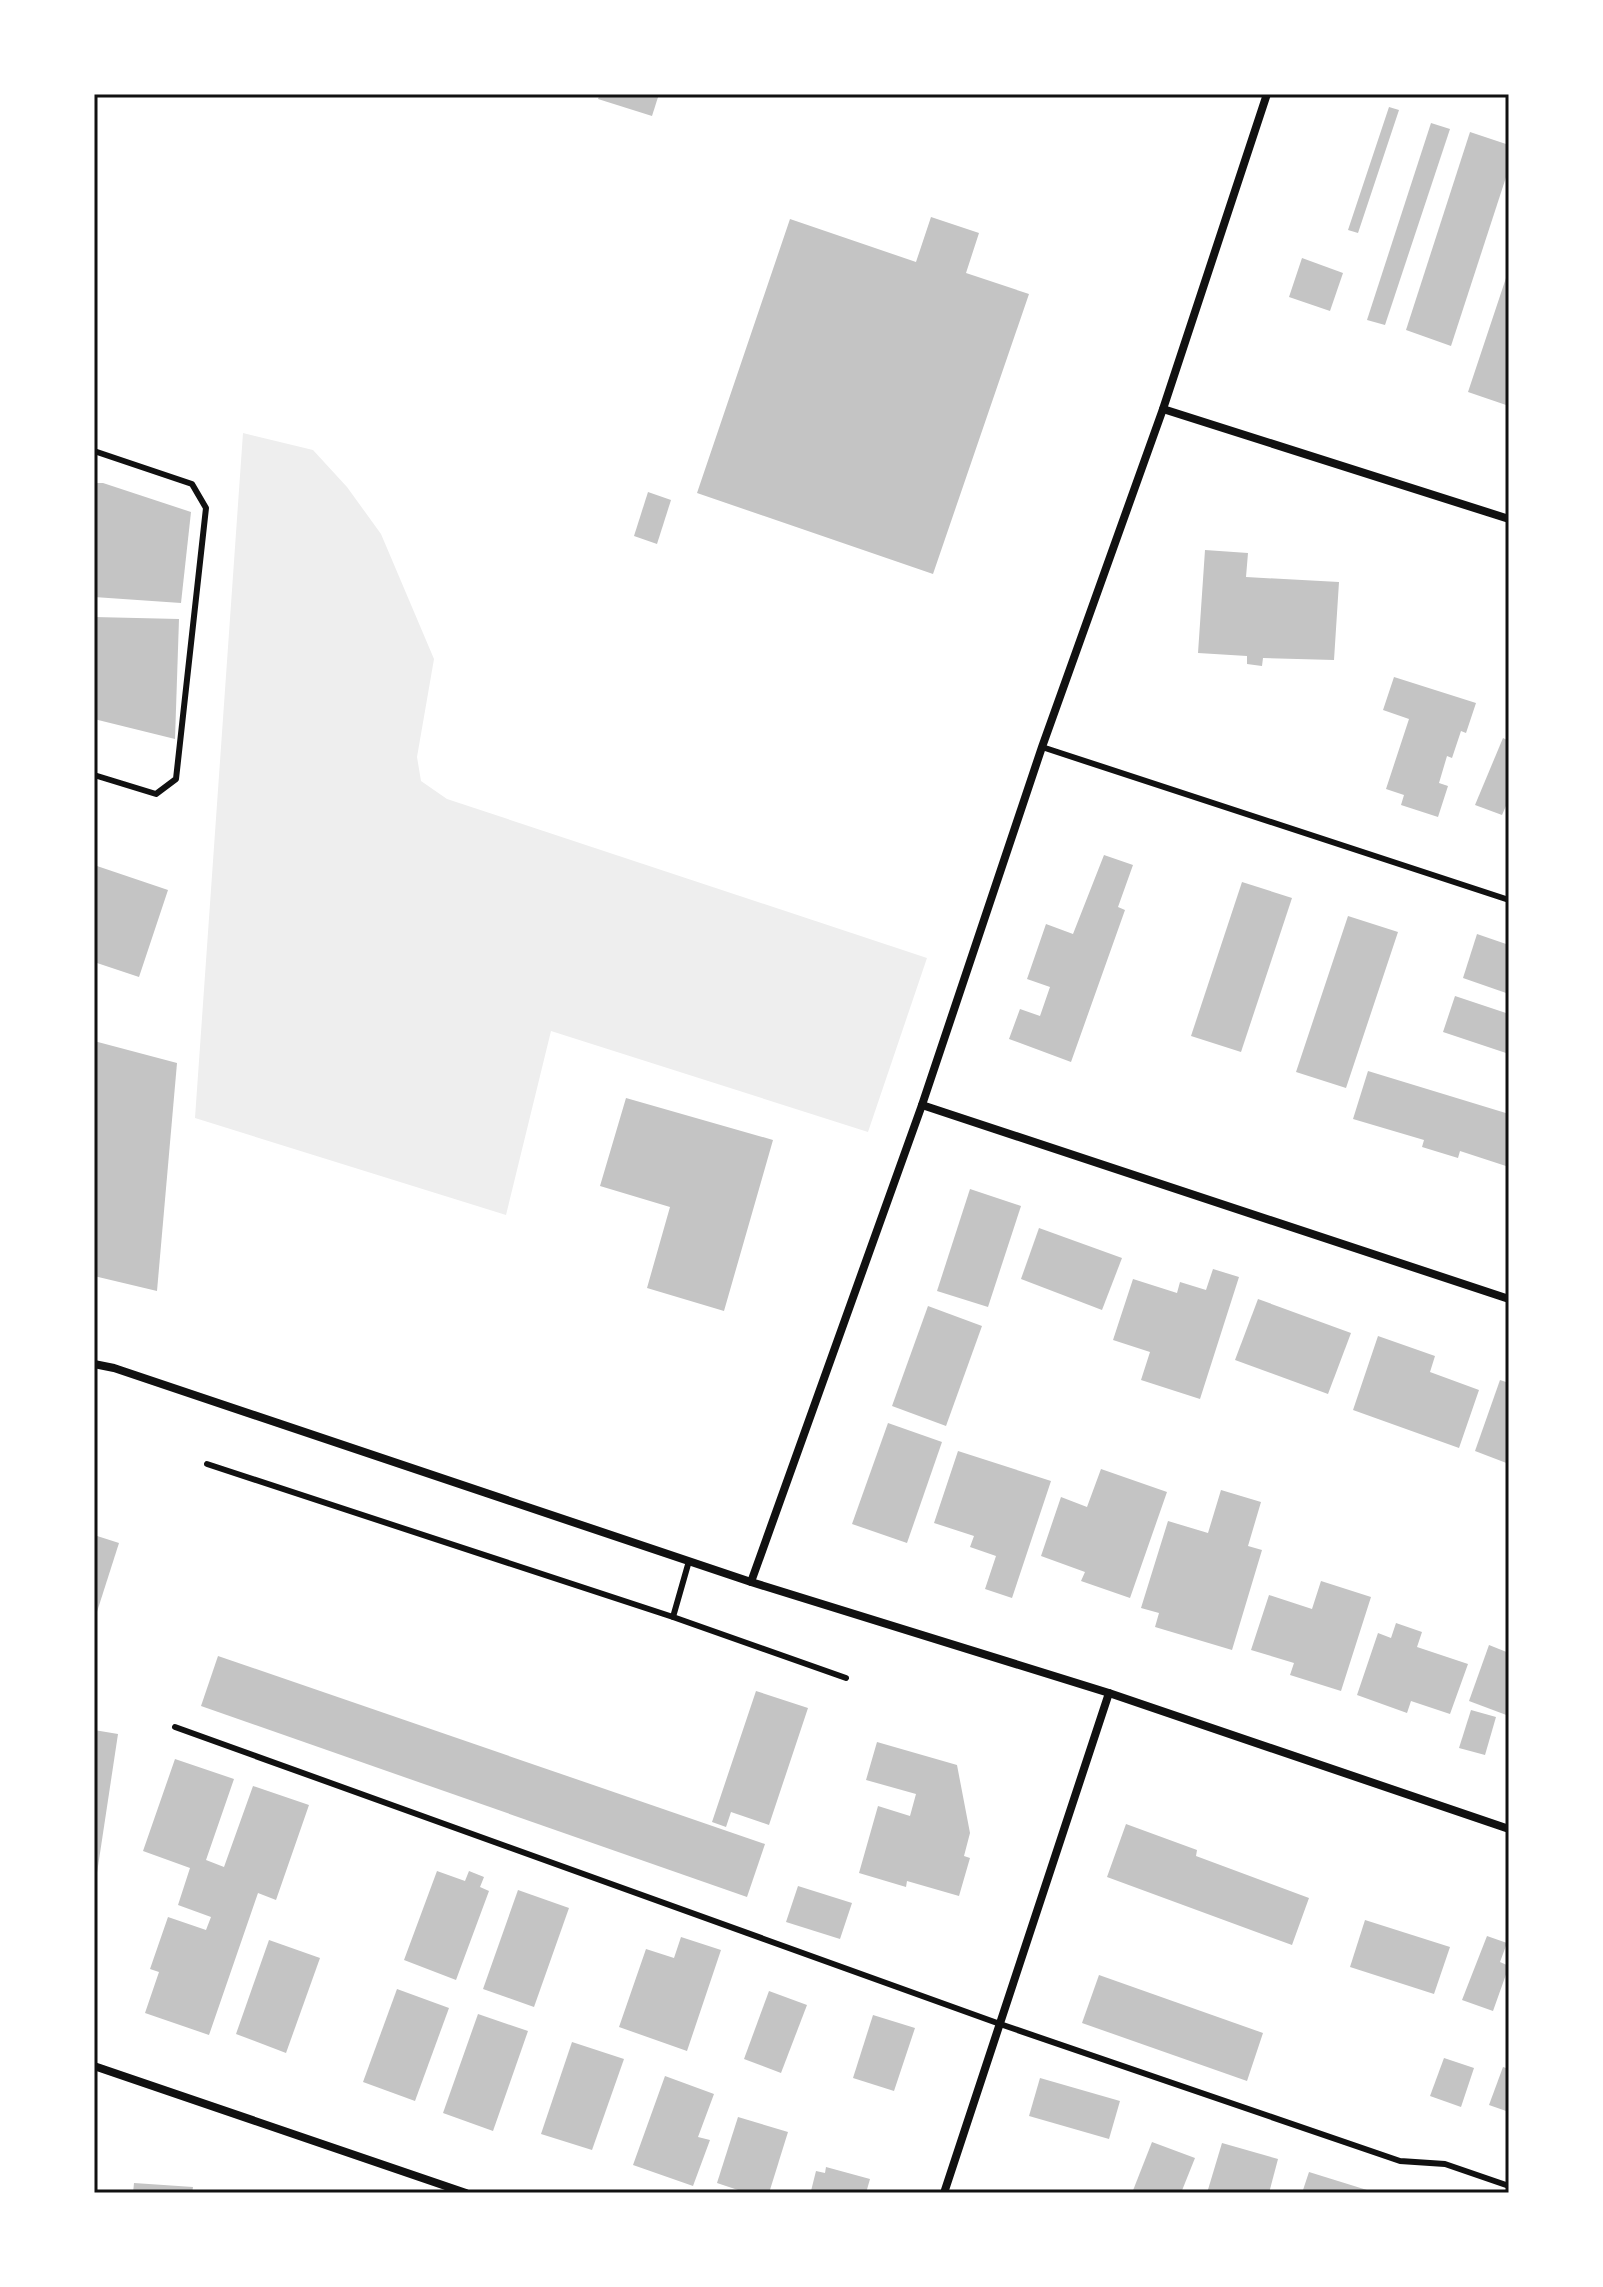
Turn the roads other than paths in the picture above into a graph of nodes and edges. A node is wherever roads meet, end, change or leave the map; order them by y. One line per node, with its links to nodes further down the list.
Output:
1 (1267, 94): 2 (street)
2 (1163, 409): 4 (street); 5 (street)
3 (94, 451): 6 (lane)
4 (1509, 519)
5 (1042, 747): 7 (lane); 8 (street)
6 (94, 775)
7 (1509, 900)
8 (922, 1105): 9 (street); 13 (street)
9 (1509, 1299)
10 (94, 1364): 12 (street)
11 (207, 1464): 14 (lane)
12 (689, 1561): 13 (street); 14 (lane)
13 (751, 1582): 16 (street)
14 (673, 1617): 15 (lane)
15 (846, 1678)
16 (1109, 1693): 18 (street); 19 (street)
17 (175, 1727): 19 (lane)
18 (1509, 1829)
19 (1000, 2024): 21 (lane); 23 (street)
20 (94, 2066): 22 (street)
21 (1509, 2186)
22 (466, 2193)
23 (944, 2193)

